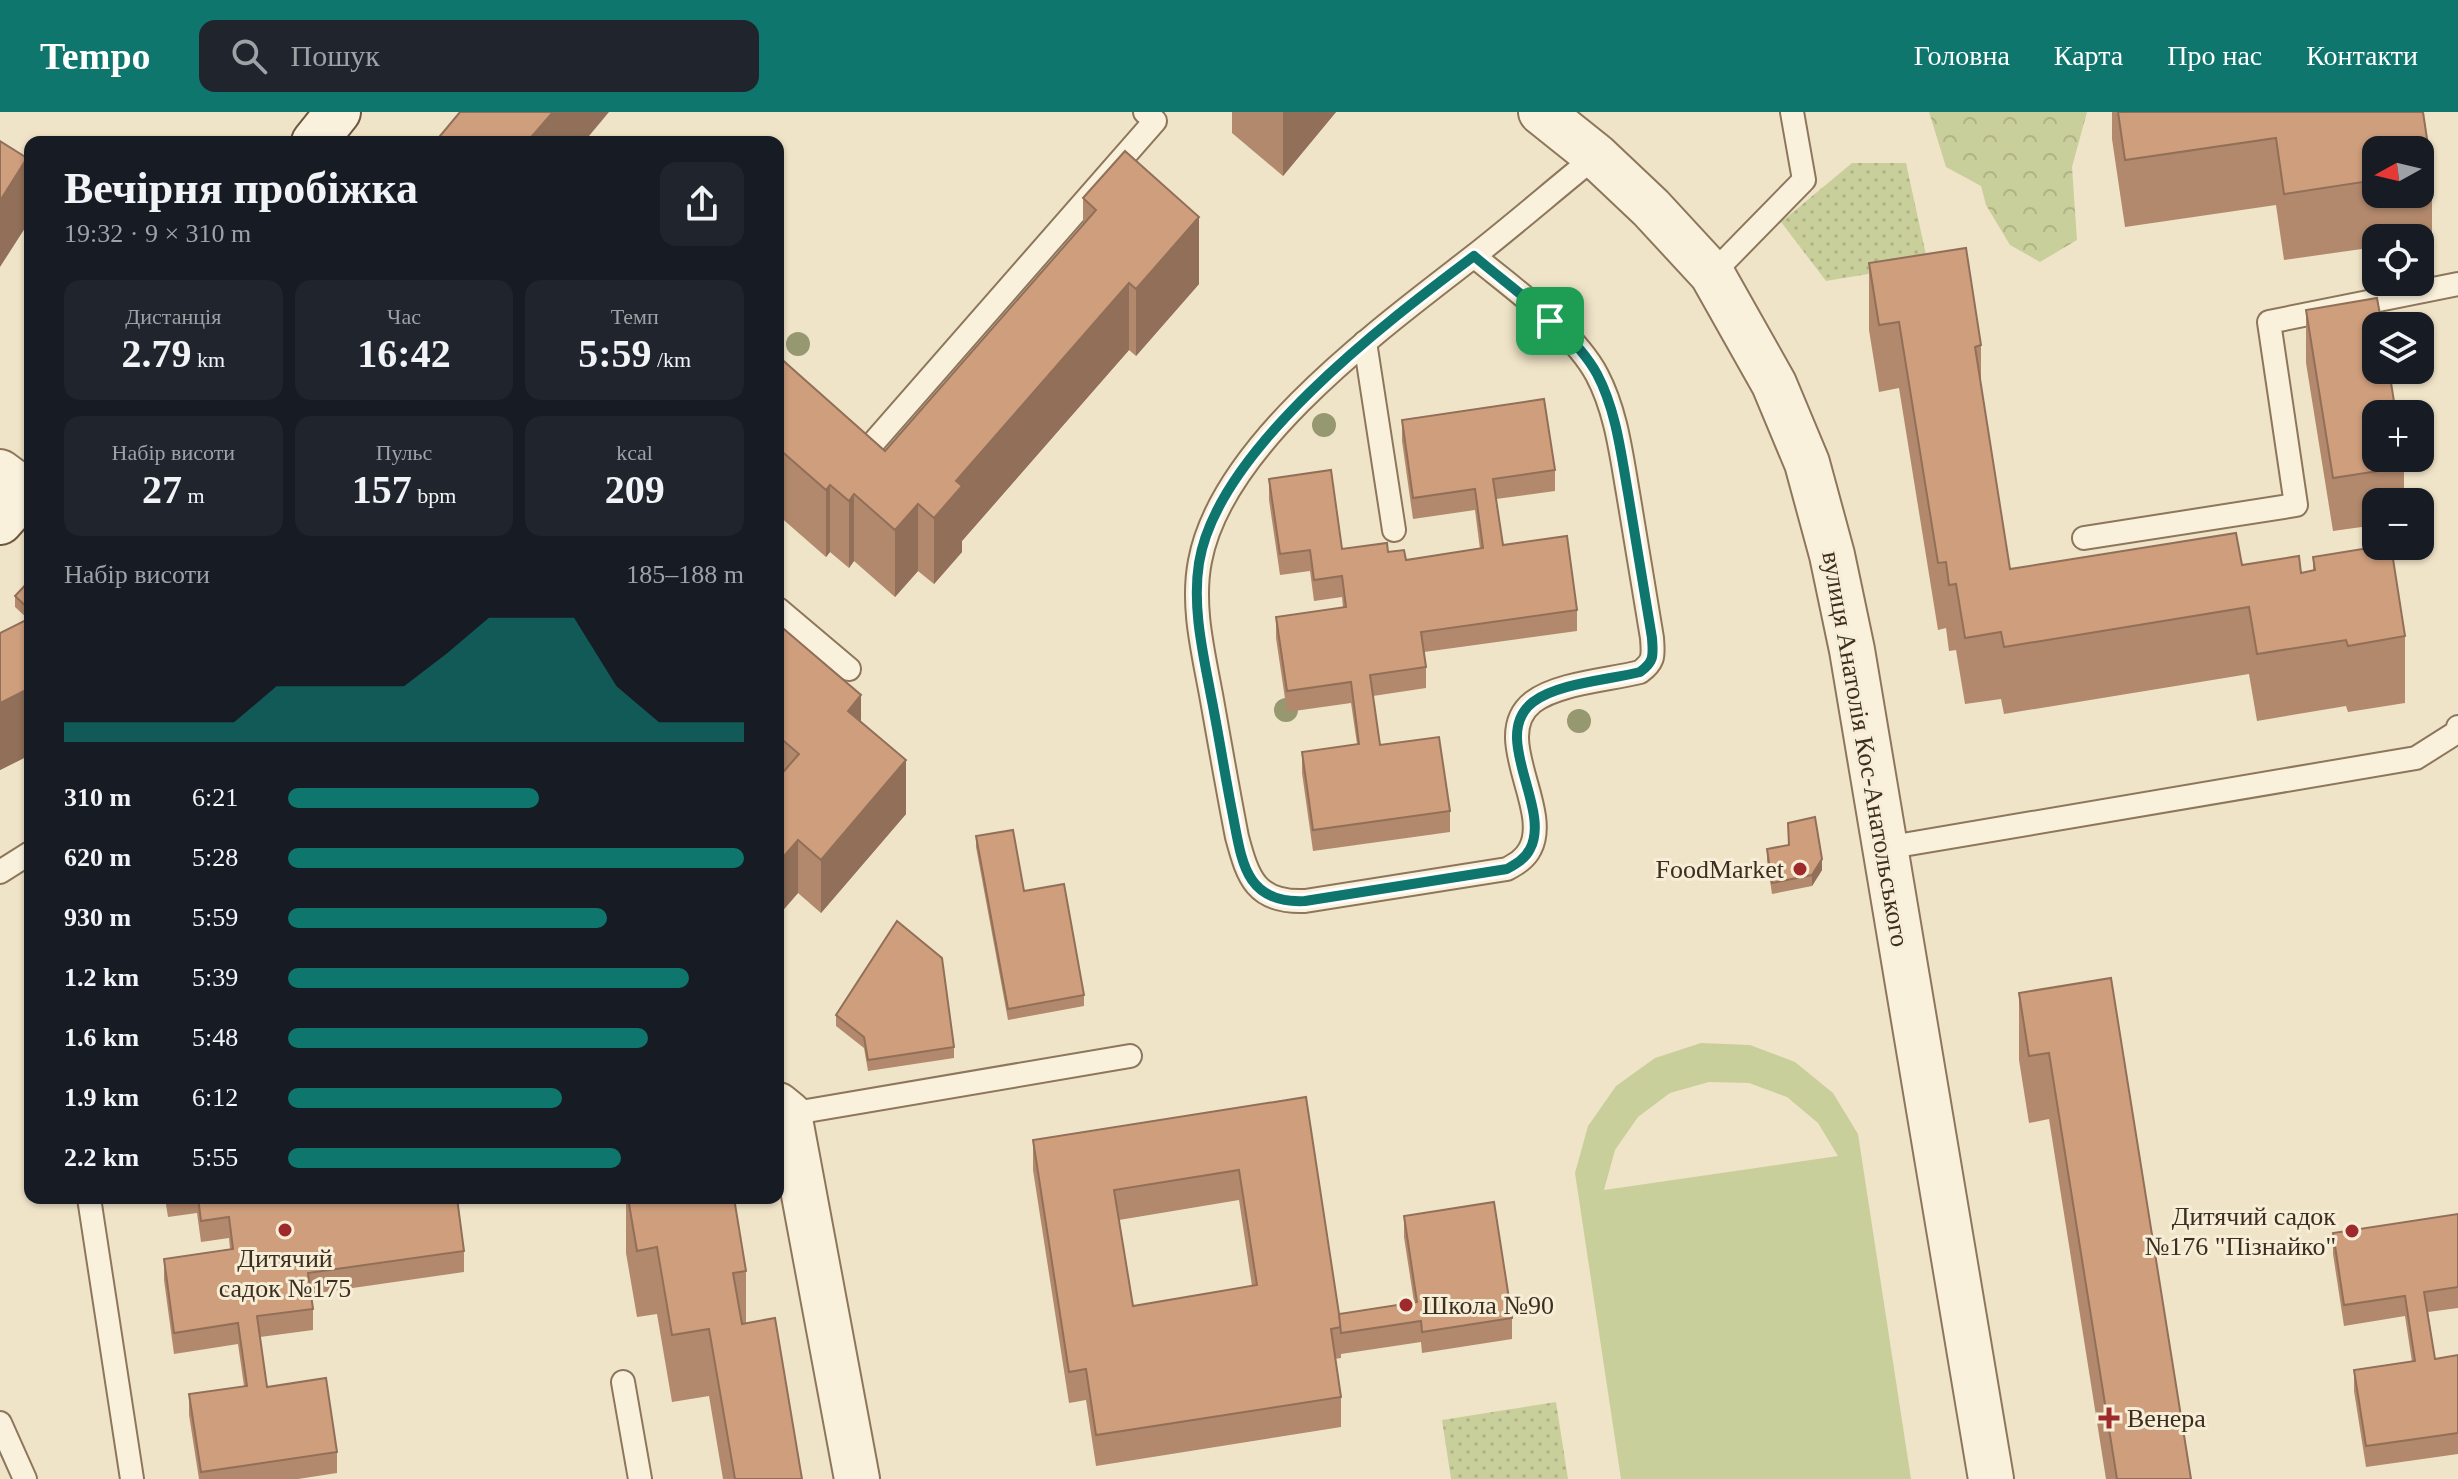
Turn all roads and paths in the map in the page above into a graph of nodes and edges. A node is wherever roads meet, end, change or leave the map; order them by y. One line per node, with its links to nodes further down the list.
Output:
1 (338, 112): 5 (street)
2 (1145, 112): 11 (lane)
3 (1541, 112): 6 (street, вулиця Анатолія Кос-Анатольського)
4 (1792, 112): 8 (lane)
5 (319, 136)
6 (1596, 156): 7 (lane); 8 (street, вулиця Анатолія Кос-Анатольського)
7 (1474, 256): 10 (lane); 10 (lane)
8 (1712, 274): 17 (street, вулиця Анатолія Кос-Анатольського)
9 (2458, 284): 13 (lane)
10 (1365, 342): 12 (lane)
11 (874, 442)
12 (1394, 530)
13 (2084, 538)
14 (784, 614): 15 (lane)
15 (849, 669)
16 (2458, 727): 17 (lane)
17 (1885, 848): 29 (street, вулиця Анатолія Кос-Анатольського)
18 (24, 857): 19 (lane)
19 (0, 872)
20 (1130, 1056): 21 (lane)
21 (784, 1109): 28 (street)
22 (90, 1204): 26 (lane)
23 (623, 1382): 27 (lane)
24 (0, 1423): 25 (lane)
25 (25, 1479)
26 (132, 1479)
27 (640, 1479)
28 (857, 1479)
29 (1991, 1479)

